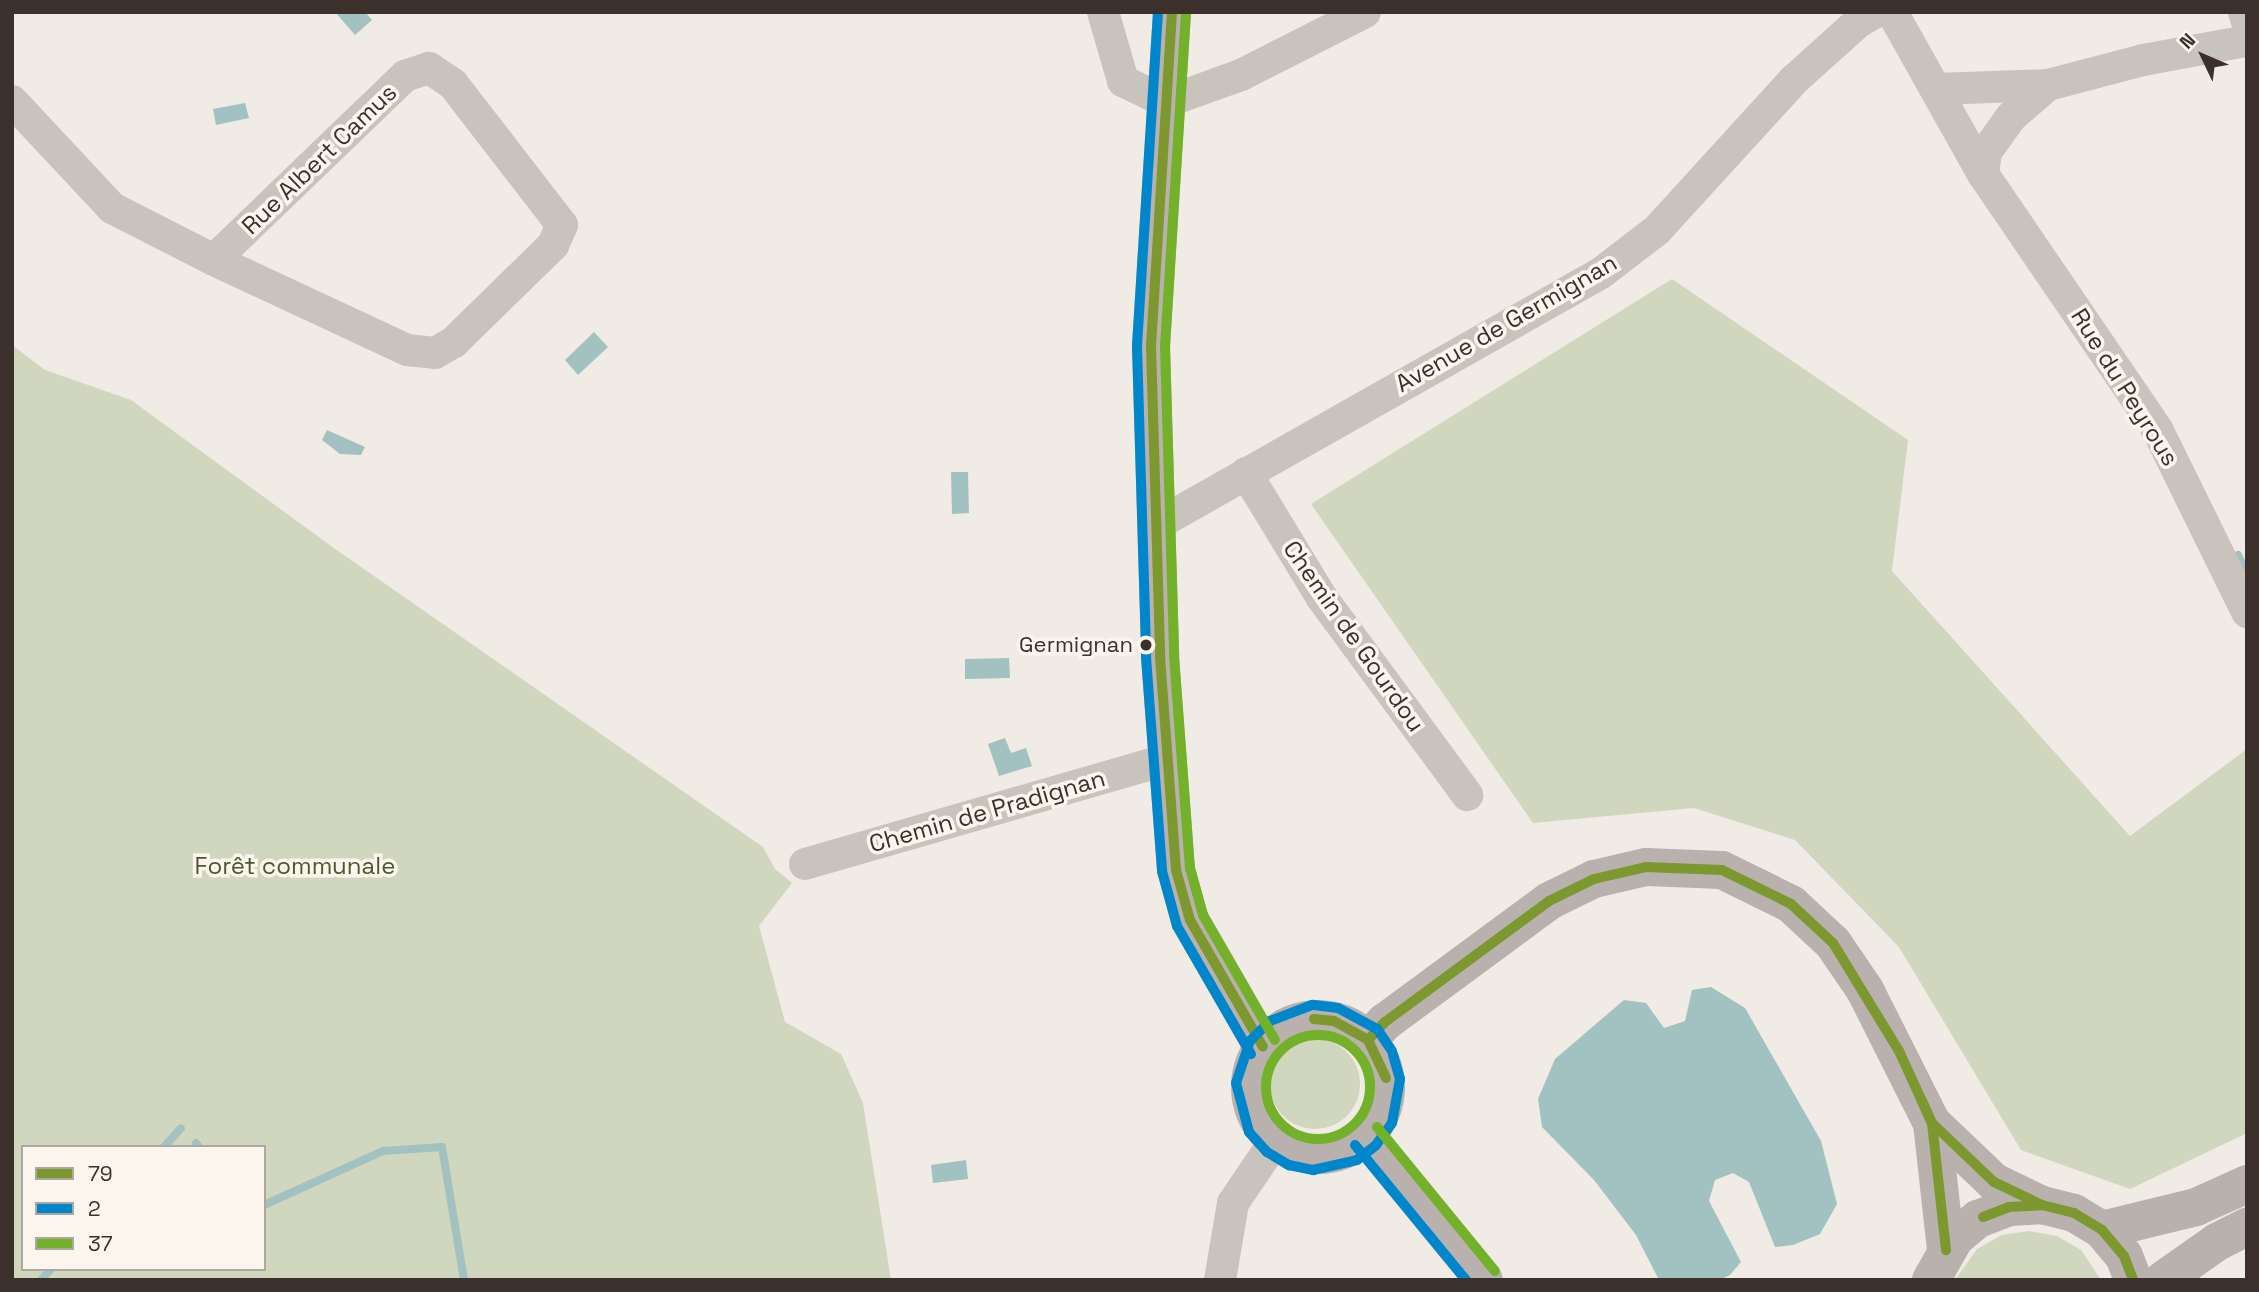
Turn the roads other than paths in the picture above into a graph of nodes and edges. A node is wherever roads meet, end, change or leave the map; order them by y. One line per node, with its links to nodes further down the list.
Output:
1 (1103, 12): 12 (street)
2 (1172, 12): 12 (main road)
3 (1365, 12): 12 (street)
4 (1892, 12): 10 (street, Rue du Peyrous)
5 (2244, 12): 7 (street)
6 (1859, 16): 15 (street, Avenue de Germignan)
7 (2247, 22)
8 (2247, 41): 9 (street)
9 (2048, 85): 10 (street); 13 (street)
10 (1936, 89): 13 (street, Rue du Peyrous)
11 (12, 101): 14 (street, Rue Albert Camus)
12 (1166, 102): 16 (main road)
13 (1983, 174): 17 (street, Rue du Peyrous)
14 (214, 260): 14 (street, Rue Albert Camus)
15 (1246, 473): 16 (street, Avenue de Germignan); 19 (street, Chemin de Gourdou)
16 (1156, 525): 18 (main road)
17 (2247, 612)
18 (1169, 759): 20 (street, Chemin de Pradignan); 22 (main road)
19 (1467, 795)
20 (805, 864)
21 (1368, 1040): 22 (main road); 23 (main road); 24 (main road)
22 (1263, 1047): 25 (main road)
23 (1932, 1123): 27 (main road); 30 (main road)
24 (1366, 1136): 25 (main road); 32 (main road)
25 (1275, 1141): 31 (street)
26 (2247, 1184): 29 (main road)
27 (2042, 1205): 29 (main road); 30 (main road)
28 (2247, 1227): 34 (main road)
29 (2102, 1230): 33 (main road)
30 (1939, 1265)
31 (1220, 1280)
32 (1484, 1280)
33 (2133, 1280)
34 (2163, 1280)

